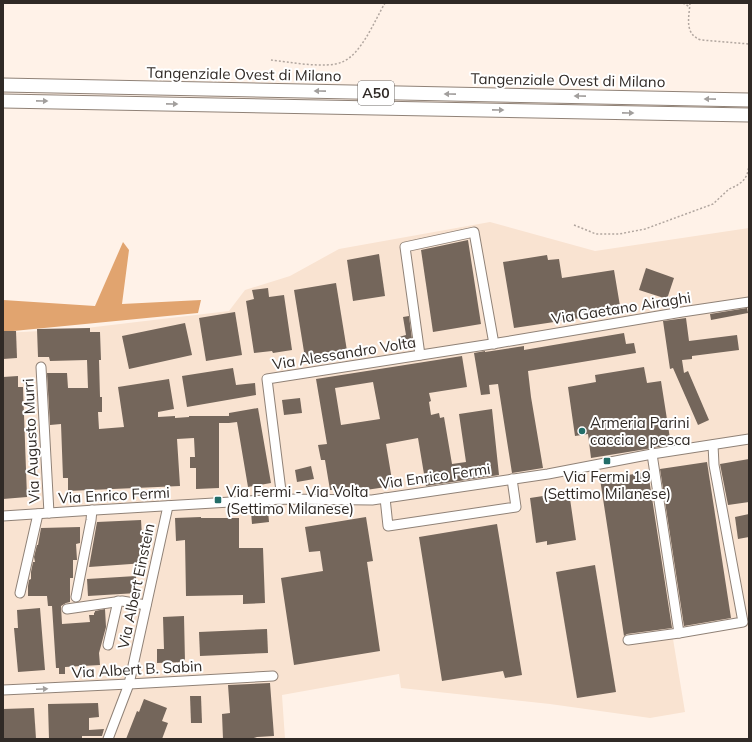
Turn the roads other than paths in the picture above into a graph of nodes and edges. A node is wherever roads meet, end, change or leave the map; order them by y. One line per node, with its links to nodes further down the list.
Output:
1 (3, 86): 2 (highway, Tangenziale Ovest di Milano / A50, one-way to 1)
2 (749, 100)
3 (3, 101): 4 (highway, Tangenziale Ovest di Milano / A50, one-way to 4)
4 (749, 115)
5 (749, 302): 6 (street, Via Gaetano Airaghi)
6 (496, 343): 7 (street, Via Alessandro Volta); 7 (street)
7 (420, 355): 14 (street, Via Alessandro Volta)
8 (41, 367): 17 (street, Via Augusto Murri)
9 (749, 439): 10 (street, Via Enrico Fermi)
10 (713, 445): 11 (street, Via Enrico Fermi); 25 (street)
11 (652, 454): 12 (street, Via Enrico Fermi); 25 (street)
12 (512, 479): 13 (street, Via Enrico Fermi); 13 (street)
13 (385, 498): 14 (street, Via Enrico Fermi)
14 (282, 499): 15 (street, Via Enrico Fermi)
15 (168, 506): 16 (street, Via Enrico Fermi); 23 (street, Via Albert Einstein)
16 (92, 510): 17 (street, Via Enrico Fermi); 21 (street)
17 (49, 513): 18 (street, Via Enrico Fermi)
18 (38, 514): 19 (street, Via Enrico Fermi); 20 (street)
19 (3, 516)
20 (20, 593)
21 (76, 596)
22 (118, 601): 23 (street); 24 (street); 27 (street)
23 (146, 605): 29 (street, Via Albert Einstein)
24 (67, 609)
25 (679, 633): 26 (street)
26 (628, 640)
27 (108, 645)
28 (273, 676): 29 (street, Via Albert B. Sabin)
29 (129, 684): 30 (street, Via Albert B. Sabin, one-way to 29); 31 (street, Via Albert Einstein)
30 (3, 690)
31 (108, 739)

